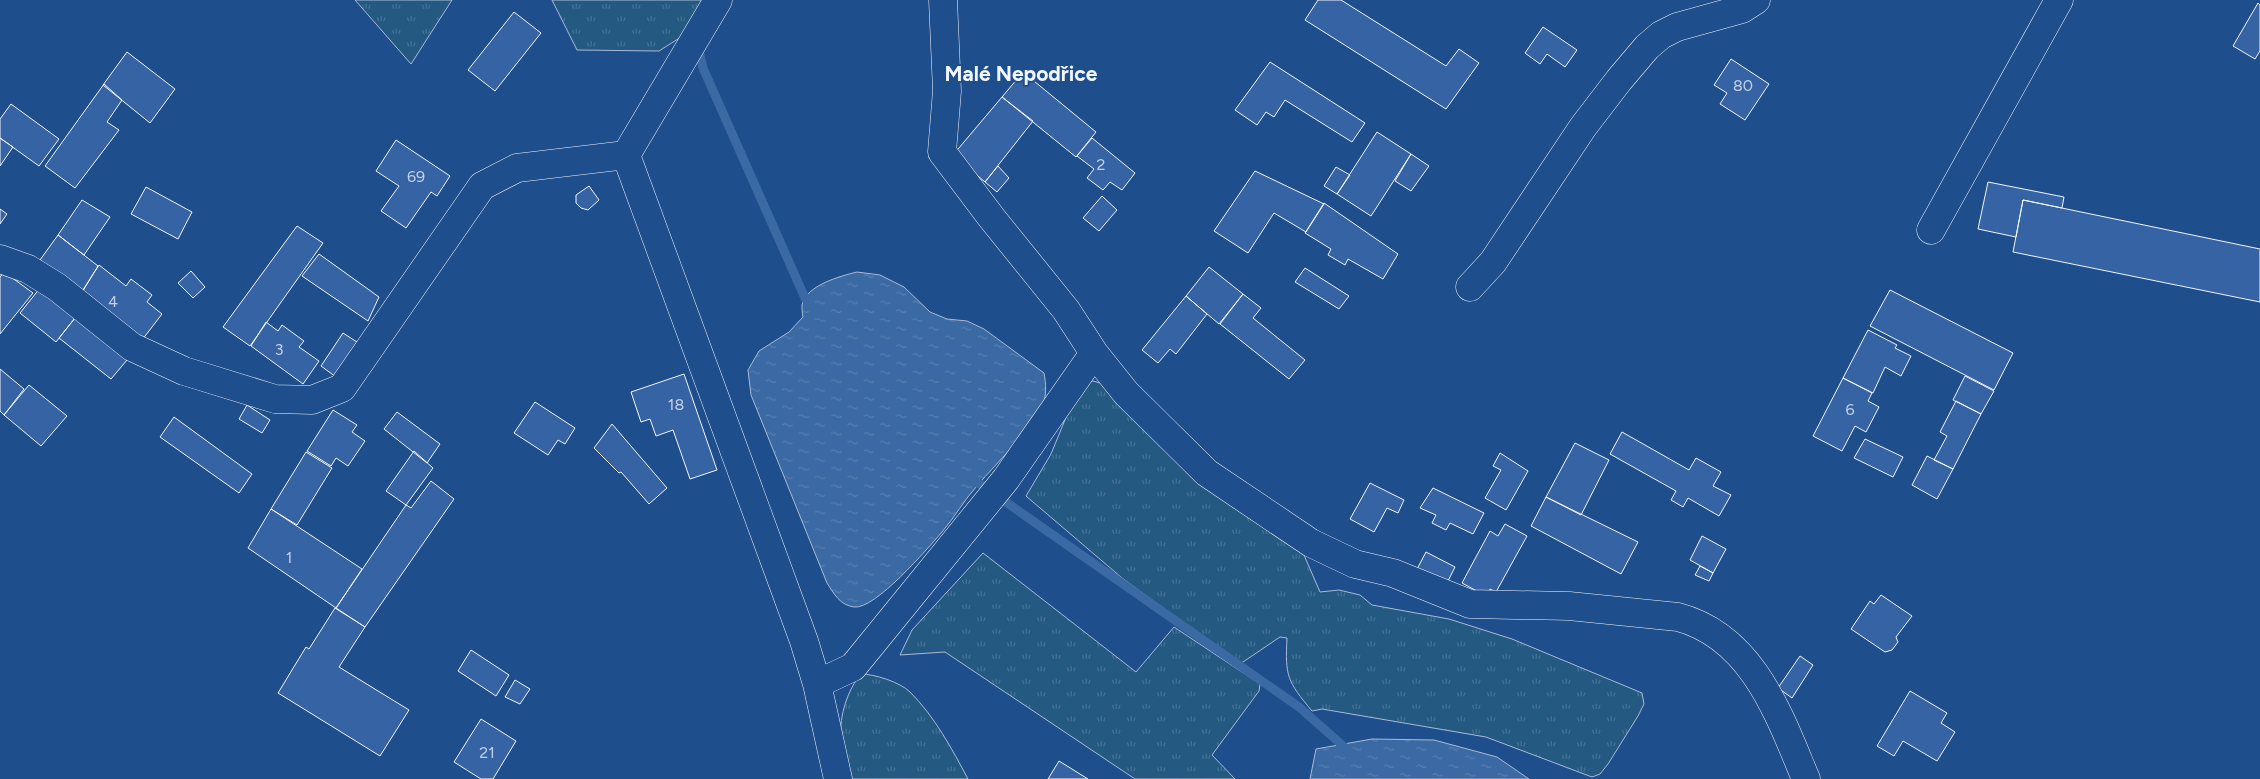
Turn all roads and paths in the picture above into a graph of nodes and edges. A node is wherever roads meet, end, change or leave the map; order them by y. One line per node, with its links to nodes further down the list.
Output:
1 (718, 0): 5 (street)
2 (943, 0): 9 (street)
3 (1756, 0): 8 (street)
4 (2059, 0): 6 (street)
5 (626, 155): 7 (street); 10 (street)
6 (1931, 230)
7 (0, 259)
8 (1470, 287)
9 (1094, 353): 10 (street); 12 (street)
10 (817, 684): 11 (street)
11 (838, 779)
12 (1806, 779)

